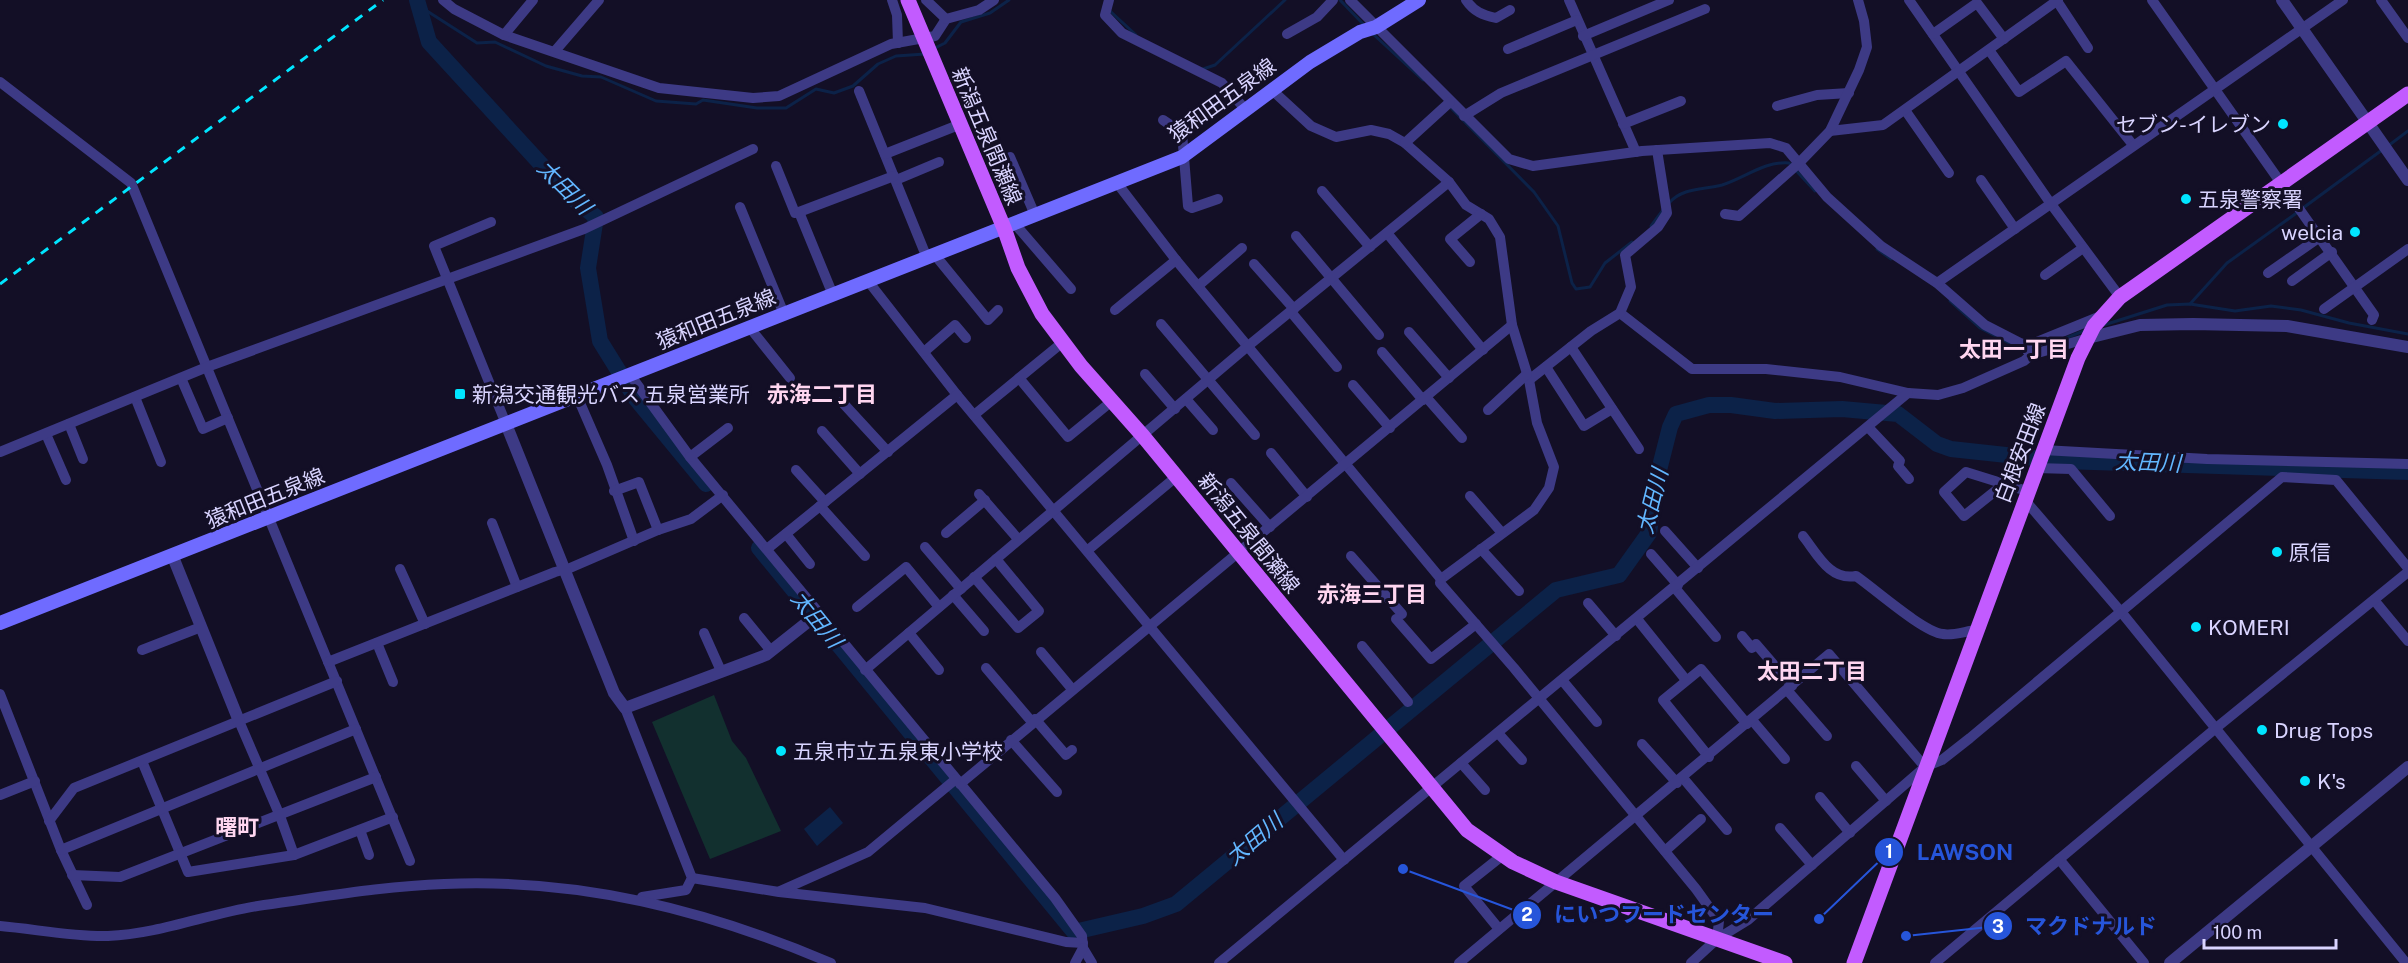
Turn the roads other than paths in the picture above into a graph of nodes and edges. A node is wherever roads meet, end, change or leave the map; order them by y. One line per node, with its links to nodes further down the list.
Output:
1 (443, 0): 28 (street)
2 (533, 0): 28 (street)
3 (599, 0): 39 (street)
4 (892, 0): 35 (street)
5 (908, 0): 34 (main road, 新潟五泉間瀬線)
6 (926, 0): 24 (street)
7 (994, 0): 24 (street)
8 (1109, 0): 51 (street)
9 (1333, 0): 29 (street)
10 (1350, 0): 26 (street)
11 (1419, 0): 26 (main road, 猿和田五泉線)
12 (1466, 0): 23 (street)
13 (1569, 0): 25 (street)
14 (1669, 0): 31 (street)
15 (1858, 0): 46 (street)
16 (1909, 0): 30 (street)
17 (2152, 0): 45 (street)
18 (2282, 0): 27 (street)
19 (2343, 0): 27 (street)
20 (2381, 0): 32 (street)
21 (2058, 1): 33 (street); 36 (street)
22 (1704, 9): 40 (street)
23 (1510, 10)
24 (946, 19): 34 (street)
25 (1577, 20): 31 (street); 37 (street)
26 (1376, 27): 44 (main road, 猿和田五泉線); 49 (street)
27 (2303, 29): 45 (street); 55 (street)
28 (504, 34): 39 (street)
29 (1287, 34)
30 (1933, 34): 33 (street); 41 (street)
31 (1583, 36): 40 (street)
32 (2408, 38)
33 (2004, 39): 38 (street)
34 (925, 40): 35 (street); 56 (main road, 新潟五泉間瀬線)
35 (898, 43): 39 (street)
36 (2088, 48)
37 (1508, 49)
38 (1989, 50): 41 (street); 60 (street)
39 (555, 51)
40 (1592, 56): 53 (street); 57 (street)
41 (1959, 72): 52 (street); 79 (street)
42 (0, 82): 136 (street)
43 (859, 91): 64 (street)
44 (1273, 91): 51 (main road, 猿和田五泉線); 59 (street)
45 (2214, 91): 60 (street); 76 (street)
46 (1849, 93): 50 (street); 58 (street)
47 (2408, 94): 55 (main road, 白根安田線)
48 (1681, 101): 57 (street)
49 (1450, 102): 53 (street); 59 (street)
50 (1777, 106)
51 (1246, 110): 66 (main road, 猿和田五泉線)
52 (1905, 110): 58 (street); 70 (street)
53 (1464, 116): 63 (street)
54 (1163, 120): 66 (street)
55 (2368, 123): 73 (street); 76 (main road, 白根安田線)
56 (961, 124): 64 (street); 86 (main road, 新潟五泉間瀬線)
57 (1623, 124): 63 (street)
58 (1830, 131): 68 (street)
59 (1405, 143): 74 (street)
60 (2133, 145): 79 (street)
61 (753, 148): 103 (street)
62 (1657, 150): 63 (street); 68 (street); 116 (street)
63 (1636, 152)
64 (885, 154): 71 (street)
65 (1010, 157): 84 (street)
66 (1182, 157): 75 (main road, 猿和田五泉線); 78 (street)
67 (939, 162): 71 (street)
68 (1799, 163): 83 (street); 106 (street)
69 (776, 166): 81 (street)
70 (1949, 173)
71 (895, 178): 81 (street); 96 (street)
72 (1981, 180): 87 (street)
73 (2408, 180)
74 (1449, 182): 82 (street); 88 (street)
75 (1117, 183): 84 (main road, 猿和田五泉線); 97 (street)
76 (2281, 185): 90 (street); 111 (main road, 白根安田線)
77 (1322, 191): 91 (street)
78 (1218, 199)
79 (2051, 204): 87 (street); 93 (street)
80 (740, 207): 117 (street)
81 (800, 212): 110 (street)
82 (1481, 214): 98 (street); 121 (street)
83 (1725, 214)
84 (1035, 215): 86 (main road, 猿和田五泉線)
85 (491, 222): 103 (street)
86 (1009, 226): 96 (main road, 猿和田五泉線); 109 (street); 127 (main road, 新潟五泉間瀬線)
87 (2015, 229): 106 (street)
88 (1387, 233): 91 (street); 132 (street)
89 (1296, 236): 102 (street)
90 (2320, 237): 95 (street); 100 (street)
91 (1370, 247): 102 (street)
92 (1242, 248): 107 (street)
93 (2084, 248): 101 (street); 111 (street)
94 (2408, 249): 108 (street)
95 (2332, 252): 105 (street); 108 (street)
96 (931, 256): 104 (main road, 猿和田五泉線); 113 (street)
97 (1176, 260): 107 (street); 114 (street)
98 (1470, 262)
99 (1254, 264): 115 (street)
100 (2268, 273)
101 (2045, 275)
102 (1331, 279): 115 (street); 124 (street)
103 (449, 280): 136 (street); 162 (street)
104 (868, 281): 110 (main road, 猿和田五泉線); 133 (street)
105 (2292, 281)
106 (1937, 283): 128 (street)
107 (1198, 286): 129 (street)
108 (2353, 287): 112 (street); 119 (street)
109 (1071, 289)
110 (833, 295): 117 (main road, 猿和田五泉線)
111 (2120, 297): 118 (main road, 白根安田線)
112 (2324, 309)
113 (998, 310)
114 (1115, 310)
115 (1292, 311): 129 (street); 137 (street)
116 (1620, 313): 130 (street); 148 (street)
117 (784, 314): 122 (main road, 猿和田五泉線)
118 (2101, 316): 126 (main road, 白根安田線); 128 (street)
119 (2372, 320)
120 (1161, 324): 146 (street)
121 (1512, 325): 132 (street); 140 (street)
122 (750, 328): 142 (main road, 猿和田五泉線); 143 (street)
123 (1409, 332): 145 (street)
124 (1379, 335)
125 (966, 338): 133 (street)
126 (2088, 338): 131 (street); 135 (street); 173 (main road, 白根安田線)
127 (1063, 342): 144 (street); 154 (main road, 新潟五泉間瀬線)
128 (2022, 344): 135 (street)
129 (1248, 346): 146 (street); 181 (street)
130 (1571, 347): 138 (street); 157 (street)
131 (2408, 347)
132 (1483, 350): 145 (street)
133 (924, 352): 149 (street)
134 (1382, 352): 152 (street)
135 (2031, 355): 148 (street)
136 (207, 367): 141 (street); 160 (street)
137 (1337, 367)
138 (1546, 367): 140 (street); 157 (street)
139 (1145, 374): 156 (street)
140 (1528, 377): 158 (street); 204 (street)
141 (181, 378): 151 (street); 160 (street)
142 (625, 378): 150 (main road, 猿和田五泉線); 177 (street)
143 (790, 378)
144 (1019, 378): 154 (street); 159 (street)
145 (1449, 378): 152 (street)
146 (1208, 381): 153 (street); 169 (street)
147 (1353, 385): 165 (street)
148 (1908, 393): 163 (street)
149 (957, 395): 159 (street); 175 (street)
150 (577, 396): 162 (main road, 猿和田五泉線); 190 (street)
151 (135, 397): 161 (street); 179 (street)
152 (1425, 398): 165 (street); 171 (street)
153 (1186, 399): 156 (street); 166 (street)
154 (1112, 401): 170 (main road, 新潟五泉間瀬線)
155 (842, 402): 175 (street)
156 (1175, 409): 170 (street)
157 (1612, 409): 172 (street)
158 (1488, 410)
159 (974, 415): 196 (street)
160 (228, 418): 198 (street)
161 (69, 424): 168 (street); 178 (street)
162 (506, 424): 198 (main road, 猿和田五泉線); 223 (street)
163 (1869, 427): 186 (street); 220 (street)
164 (728, 428): 177 (street)
165 (1390, 428): 181 (street)
166 (1213, 430)
167 (822, 431): 184 (street)
168 (46, 434): 174 (street); 187 (street)
169 (1255, 435)
170 (1143, 436): 185 (main road, 新潟五泉間瀬線); 196 (street)
171 (1462, 438)
172 (1639, 449)
173 (2043, 450): 180 (street); 182 (main road, 白根安田線)
174 (0, 452)
175 (888, 452): 184 (street)
176 (1271, 453): 194 (street)
177 (690, 458): 191 (street)
178 (83, 459)
179 (161, 462)
180 (2408, 464)
181 (1345, 465): 194 (street); 226 (street)
182 (2036, 468): 192 (main road, 白根安田線); 197 (street)
183 (796, 470): 195 (street)
184 (860, 474): 195 (street)
185 (1176, 477): 212 (street); 213 (main road, 新潟五泉間瀬線)
186 (1909, 479)
187 (66, 480)
188 (1231, 483): 200 (street)
189 (2004, 484): 189 (street); 192 (street)
190 (614, 491): 201 (street); 208 (street)
191 (723, 495): 201 (street); 210 (street)
192 (2026, 495): 235 (street); 244 (main road, 白根安田線)
193 (1470, 496): 204 (street)
194 (1307, 497): 200 (street)
195 (822, 504): 205 (street); 215 (street)
196 (1055, 510): 207 (street); 212 (street)
197 (2110, 516)
198 (269, 518): 217 (main road, 猿和田五泉線); 257 (street)
199 (492, 523): 228 (street)
200 (1270, 527): 213 (street)
201 (658, 530): 208 (street)
202 (1665, 531): 220 (street)
203 (946, 533): 207 (street)
204 (1502, 533): 211 (street)
205 (786, 534): 210 (street); 219 (street)
206 (1803, 536): 244 (street)
207 (1018, 539): 218 (street)
208 (634, 541): 223 (street)
209 (925, 547): 230 (street)
210 (767, 549): 236 (street)
211 (1481, 549): 226 (street); 229 (street)
212 (1088, 550): 242 (street)
213 (1238, 554): 242 (street); 296 (main road, 新潟五泉間瀬線)
214 (1651, 554): 227 (street)
215 (866, 556)
216 (1351, 556): 241 (street)
217 (173, 557): 239 (main road, 猿和田五泉線); 243 (street)
218 (996, 559): 225 (street); 225 (street)
219 (810, 564)
220 (1698, 568): 227 (street)
221 (2408, 568): 235 (street)
222 (400, 569): 240 (street)
223 (563, 571): 228 (street); 271 (street)
224 (2408, 572): 231 (street)
225 (974, 577): 230 (street)
226 (1441, 579): 241 (street)
227 (1677, 586): 238 (street); 250 (street)
228 (517, 587): 240 (street)
229 (1519, 591)
230 (957, 592): 234 (street); 245 (street)
231 (2374, 600): 251 (street); 276 (street)
232 (1588, 603): 248 (street)
233 (857, 608): 234 (street)
234 (939, 608): 247 (street)
235 (2122, 613): 276 (street); 289 (street)
236 (816, 616): 255 (street); 259 (street)
237 (744, 618): 255 (street)
238 (1637, 619): 248 (street); 263 (street)
239 (0, 623)
240 (425, 624): 252 (street)
241 (1476, 624): 269 (street)
242 (1149, 625): 267 (street); 320 (street)
243 (201, 627): 254 (street); 273 (street)
244 (1976, 630): 289 (main road, 白根安田線)
245 (984, 631)
246 (704, 633): 261 (street)
247 (909, 633): 259 (street); 260 (street)
248 (1616, 636): 262 (street)
249 (1742, 636): 266 (street)
250 (1716, 637)
251 (2408, 641)
252 (377, 643): 257 (street); 265 (street)
253 (1362, 646): 270 (street)
254 (142, 651)
255 (771, 651): 261 (street)
256 (1041, 652): 267 (street)
257 (328, 663): 264 (street)
258 (986, 668): 272 (street)
259 (865, 670): 295 (street)
260 (939, 670)
261 (721, 672): 271 (street)
262 (1562, 680): 269 (street); 274 (street)
263 (1686, 680): 275 (street); 283 (street)
264 (337, 681): 273 (street); 277 (street)
265 (393, 682)
266 (1790, 688): 275 (street); 279 (street); 289 (street)
267 (1072, 689): 272 (street)
268 (0, 694): 293 (street)
269 (1539, 699): 278 (street); 305 (street)
270 (1408, 702)
271 (625, 708): 324 (street)
272 (1034, 720): 280 (street); 282 (street)
273 (239, 721): 286 (street); 291 (street)
274 (1597, 722)
275 (1750, 722): 283 (street); 284 (street)
276 (2216, 728): 312 (street); 319 (street)
277 (356, 729): 291 (street); 292 (street)
278 (1498, 733): 285 (street); 287 (street)
279 (1827, 736)
280 (1011, 740): 295 (street); 298 (street)
281 (1642, 744): 294 (street)
282 (1072, 750)
283 (1709, 757): 294 (street)
284 (1785, 759)
285 (1522, 760)
286 (142, 761): 302 (street); 307 (street)
287 (1461, 763): 296 (street); 297 (street)
288 (1856, 766): 301 (street)
289 (1925, 767): 301 (street); 340 (main road, 白根安田線)
290 (2408, 767): 312 (street)
291 (259, 768): 302 (street); 303 (street)
292 (376, 777): 303 (street); 304 (street)
293 (35, 781): 299 (street); 307 (street)
294 (1680, 781): 305 (street); 310 (street)
295 (954, 783): 326 (street); 332 (street)
296 (1431, 789): 318 (main road, 新潟五泉間瀬線); 320 (street)
297 (1485, 790)
298 (1057, 792)
299 (0, 795)
300 (1820, 797): 311 (street)
301 (1886, 801): 311 (street)
302 (162, 810): 313 (street); 315 (street)
303 (280, 816): 315 (street); 316 (street)
304 (393, 817): 309 (street); 321 (street)
305 (1636, 817): 314 (street); 325 (street)
306 (1701, 819): 314 (street)
307 (49, 821): 313 (street)
308 (1779, 828): 322 (street)
309 (360, 830): 316 (street); 317 (street)
310 (1727, 830)
311 (1850, 832): 322 (street)
312 (2309, 846): 343 (street); 344 (street)
313 (61, 850): 323 (street)
314 (1665, 851): 331 (street)
315 (180, 853): 316 (street); 323 (street)
316 (294, 855)
317 (369, 855)
318 (1503, 855): 325 (main road, 新潟五泉間瀬線); 330 (street)
319 (2059, 859): 341 (street); 342 (street)
320 (1344, 860): 337 (street)
321 (410, 861)
322 (1812, 865): 331 (street)
323 (72, 875): 328 (street)
324 (692, 878): 326 (street); 327 (street)
325 (1556, 882): 330 (street); 331 (main road, 新潟五泉間瀬線)
326 (779, 892): 332 (street)
327 (636, 898): 329 (street); 334 (street)
328 (87, 905)
329 (0, 926)
330 (1499, 929): 338 (street)
331 (1717, 939): 333 (main road, 新潟五泉間瀬線); 339 (street)
332 (1083, 945): 335 (street); 336 (street)
333 (1776, 962)
334 (831, 963)
335 (1075, 963)
336 (1092, 963)
337 (1219, 963)
338 (1459, 963)
339 (1691, 963)
340 (1854, 963)
341 (1935, 963)
342 (2144, 963)
343 (2170, 963)
344 (2406, 963)

